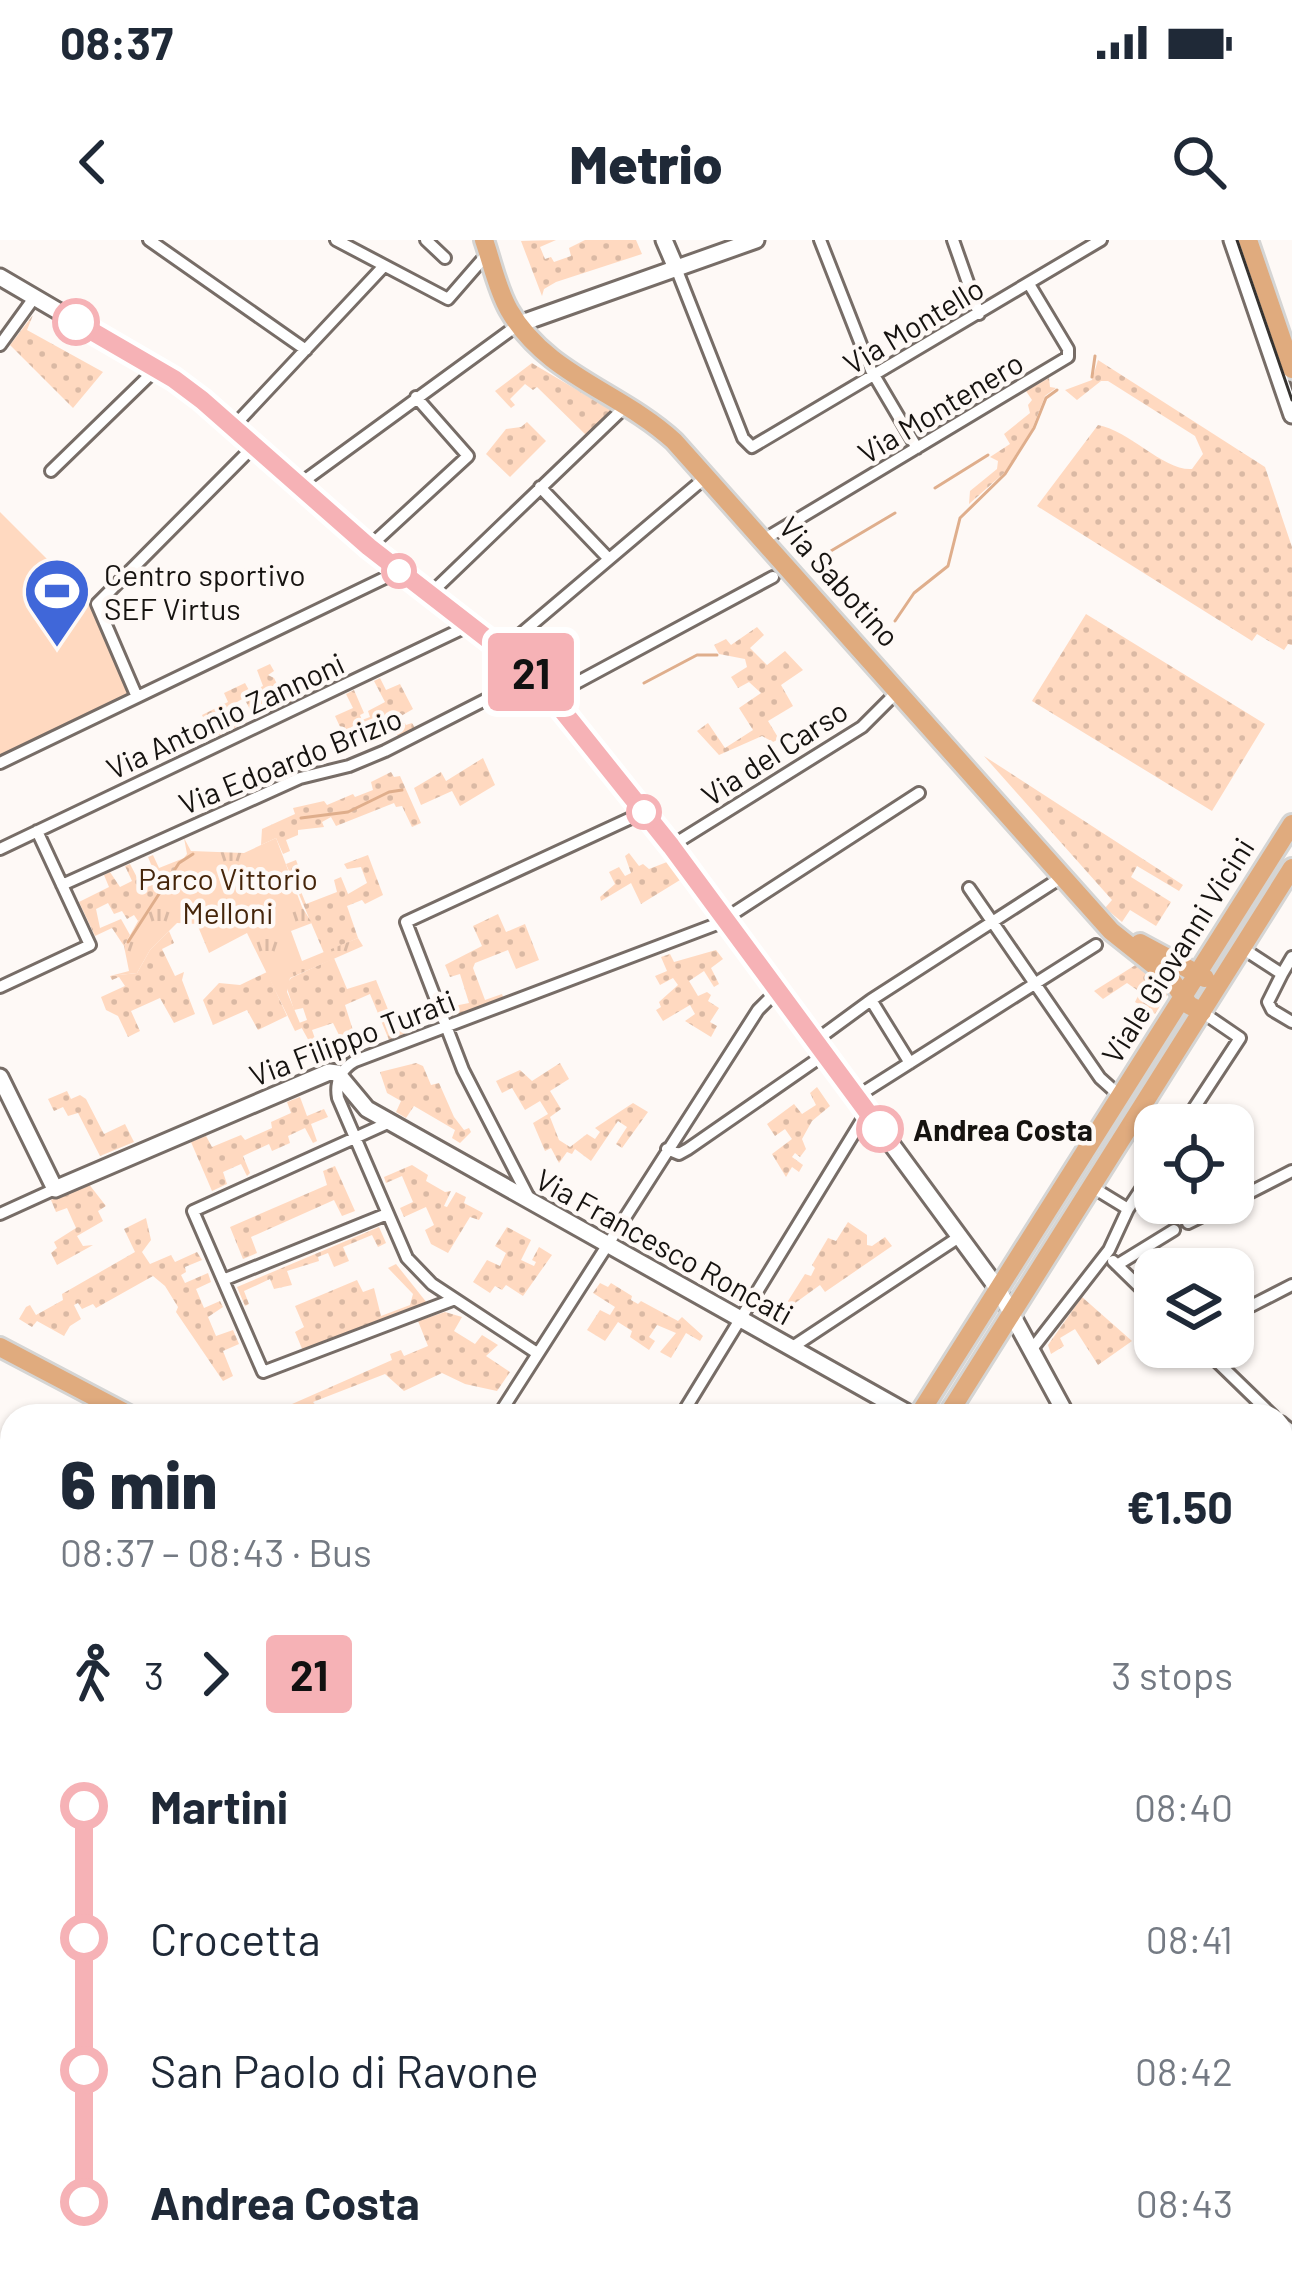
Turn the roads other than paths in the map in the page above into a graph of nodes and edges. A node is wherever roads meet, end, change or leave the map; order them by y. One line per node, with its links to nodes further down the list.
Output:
1 (149, 240): 26 (street)
2 (336, 240): 13 (street)
3 (370, 240): 13 (street)
4 (426, 240): 14 (street)
5 (664, 240): 17 (street)
6 (756, 240): 17 (street)
7 (820, 240): 29 (street)
8 (953, 240): 23 (street)
9 (1232, 240): 32 (street)
10 (1248, 240): 28 (main road)
11 (1092, 242): 20 (street, Via Montello)
12 (489, 244): 19 (street); 21 (main road); 24 (main road)
13 (358, 252): 15 (street)
14 (445, 258)
15 (384, 266): 19 (street); 26 (street)
16 (456, 268): 19 (street)
17 (676, 268): 24 (street); 29 (street, Via Montello)
18 (0, 278): 22 (street)
19 (467, 278): 21 (street)
20 (1028, 284): 23 (street, Via Montello); 35 (street, Via Montenero)
21 (500, 286): 24 (main road)
22 (34, 298): 25 (street); 27 (street)
23 (979, 314): 29 (street, Via Montello)
24 (519, 324): 30 (street); 31 (main road, Via Sabotino)
25 (0, 345)
26 (305, 350): 33 (street)
27 (156, 369): 33 (street); 36 (street)
28 (1292, 369)
29 (874, 376): 35 (street)
30 (416, 397): 38 (street); 41 (street)
31 (627, 405): 37 (main road, Via Sabotino); 39 (street)
32 (1292, 415)
33 (233, 427): 34 (street)
34 (254, 446): 38 (street); 51 (street)
35 (917, 448): 40 (street, Via Montenero)
36 (51, 471)
37 (706, 477): 40 (main road, Via Sabotino); 42 (street)
38 (298, 486): 41 (street)
39 (540, 487): 42 (street); 45 (street)
40 (763, 540): 49 (main road, Via Sabotino)
41 (369, 547): 43 (street)
42 (608, 558): 47 (street)
43 (399, 571): 45 (street); 51 (street)
44 (773, 578): 50 (street)
45 (429, 596): 46 (street)
46 (470, 625): 47 (street); 56 (street, Via Antonio Zannoni)
47 (503, 649): 48 (street)
48 (534, 675): 50 (street); 61 (street, Via Edoardo Brizio)
49 (898, 692): 57 (street, Via del Carso); 60 (main road, Via Sabotino)
50 (552, 696): 54 (street)
51 (136, 697): 52 (street)
52 (0, 763)
53 (919, 794): 64 (street, Via Filippo Turati)
54 (644, 812): 57 (street); 79 (street)
55 (1292, 824): 70 (main road, Viale Giovanni Vicini)
56 (37, 831): 58 (street, Via Antonio Zannoni); 61 (street)
57 (671, 846): 64 (street)
58 (0, 849)
59 (1292, 868): 67 (main road, Viale Giovanni Vicini)
60 (1062, 877): 63 (main road, Via Sabotino); 65 (street)
61 (62, 885): 73 (street)
62 (969, 888): 65 (street)
63 (1091, 909): 70 (main road, Via Sabotino); 75 (main road, Via Sabotino)
64 (726, 919): 74 (street); 79 (street, Via Filippo Turati)
65 (992, 921): 72 (street); 76 (street)
66 (1096, 945): 72 (street)
67 (1242, 948): 69 (street); 71 (main road, Viale Giovanni Vicini)
68 (1292, 957): 69 (street)
69 (1282, 974): 78 (street)
70 (1197, 975): 71 (main road, Via Sabotino); 75 (main road, Viale Giovanni Vicini)
71 (1222, 979): 77 (main road, Viale Giovanni Vicini)
72 (1035, 984): 81 (street); 84 (street)
73 (0, 987)
74 (778, 990): 80 (street); 93 (street)
75 (1184, 996): 77 (main road, Via Sabotino); 84 (main road, Viale Giovanni Vicini)
76 (871, 1000): 80 (street); 81 (street)
77 (1202, 1012): 86 (main road, Viale Giovanni Vicini); 87 (street)
78 (1292, 1022)
79 (447, 1028): 82 (street, Via Filippo Turati); 98 (street)
80 (820, 1047): 85 (street); 93 (street)
81 (910, 1063): 85 (street)
82 (340, 1076): 91 (street, Via Francesco Roncati); 92 (street); 96 (street, Via Filippo Turati)
83 (0, 1077): 96 (street)
84 (1120, 1096): 88 (main road); 111 (main road, Viale Giovanni Vicini)
85 (856, 1097): 89 (street)
86 (1145, 1104)
87 (1197, 1104)
88 (1134, 1105)
89 (867, 1112): 104 (street); 115 (street)
90 (1134, 1121): 95 (main road, Viale Giovanni Vicini)
91 (391, 1122): 92 (street); 98 (street, Via Francesco Roncati)
92 (356, 1139): 102 (street); 108 (street)
93 (667, 1149): 105 (street)
94 (1292, 1171): 97 (street)
95 (1092, 1187): 100 (street); 114 (main road, Viale Giovanni Vicini)
96 (55, 1190): 101 (street, Via Filippo Turati)
97 (1254, 1190)
98 (530, 1200): 105 (street, Via Francesco Roncati)
99 (1134, 1200): 100 (street)
100 (1128, 1209): 106 (street)
101 (0, 1214)
102 (387, 1214): 108 (street); 112 (street)
103 (1174, 1230): 107 (street)
104 (959, 1237): 111 (street); 116 (street)
105 (606, 1243): 115 (street, Via Francesco Roncati); 118 (street)
106 (1106, 1255): 107 (street); 119 (street)
107 (1117, 1265): 109 (street)
108 (224, 1280): 112 (street)
109 (1134, 1281)
110 (1292, 1286): 113 (street)
111 (998, 1289): 114 (street); 125 (main road, Viale Giovanni Vicini)
112 (455, 1299): 118 (street)
113 (1254, 1305)
114 (1012, 1313): 119 (street); 126 (main road, Viale Giovanni Vicini)
115 (740, 1319): 116 (street, Via Francesco Roncati); 123 (street)
116 (791, 1348): 124 (street, Via Francesco Roncati)
117 (2, 1352): 121 (main road)
118 (537, 1352): 122 (street)
119 (1034, 1353): 127 (street)
120 (1224, 1368): 128 (street)
121 (107, 1404)
122 (504, 1404)
123 (688, 1404)
124 (893, 1404)
125 (923, 1404)
126 (955, 1404)
127 (1060, 1404)
128 (1261, 1404)

